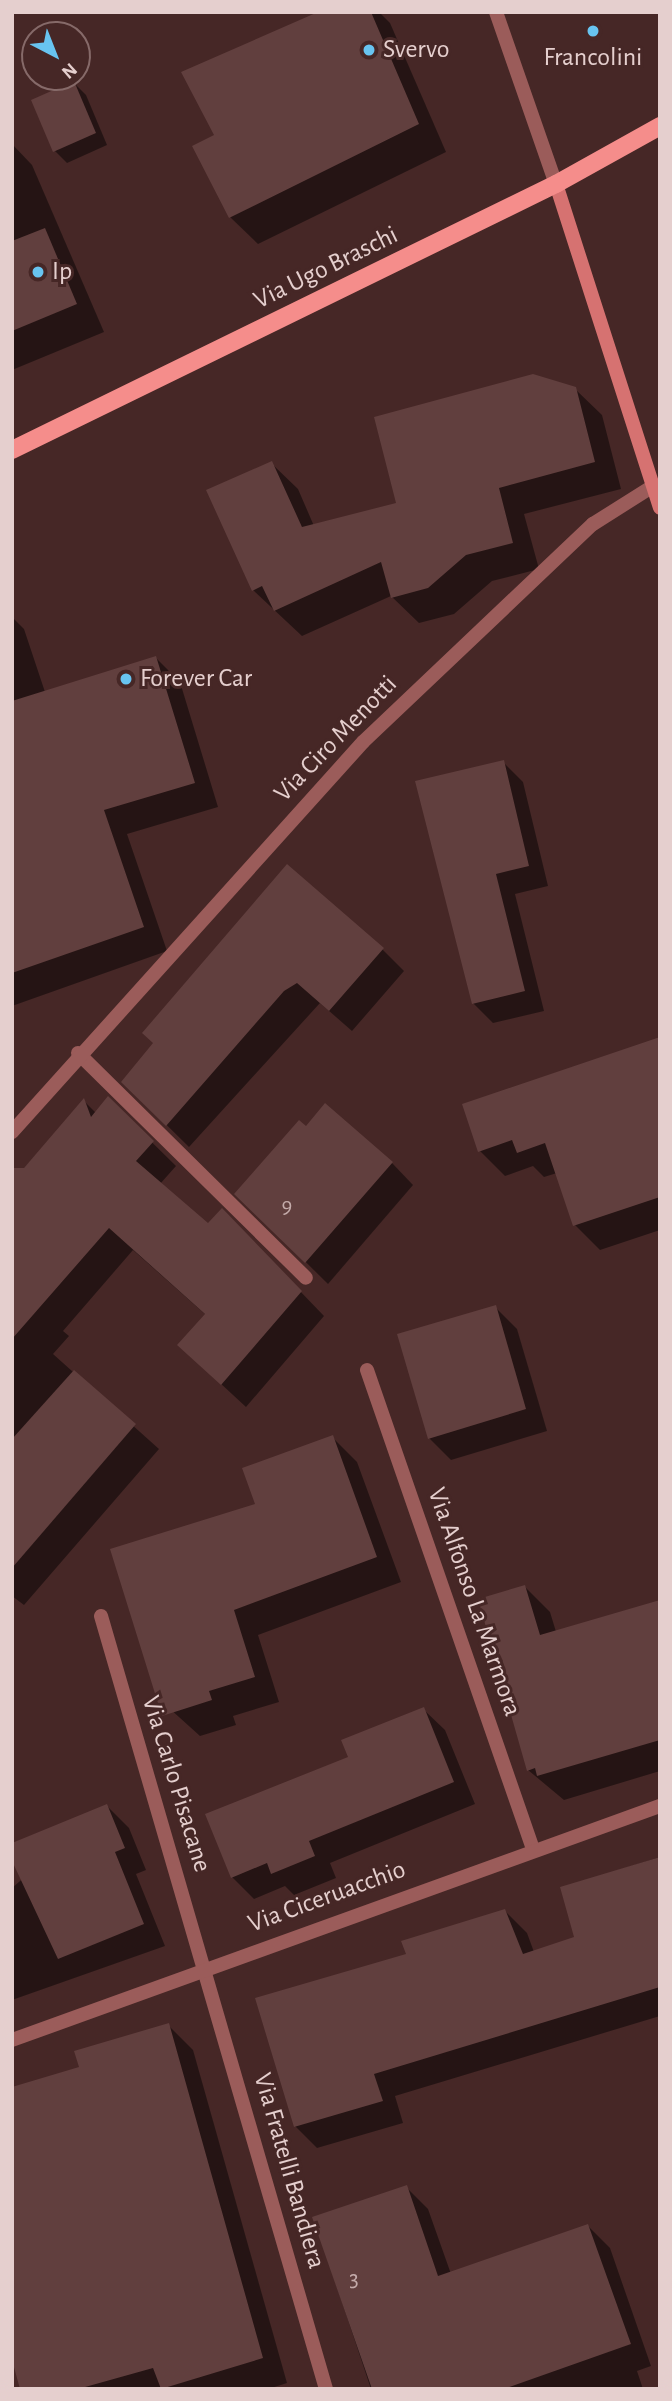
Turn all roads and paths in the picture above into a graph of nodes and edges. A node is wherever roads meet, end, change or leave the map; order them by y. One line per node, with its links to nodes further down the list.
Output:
1 (496, 12): 3 (street)
2 (660, 126): 3 (main road, Via Ugo Braschi)
3 (556, 184): 4 (main road, Via Ugo Braschi); 5 (street)
4 (12, 450)
5 (653, 486): 6 (street); 7 (street, Via Ciro Menotti)
6 (660, 508)
7 (78, 1053): 8 (street, Via Ciro Menotti); 9 (street)
8 (12, 1132)
9 (306, 1278)
10 (368, 1370): 13 (street, Via Alfonso La Marmora)
11 (100, 1616): 14 (street, Via Carlo Pisacane)
12 (660, 1805): 13 (street, Via Ciceruacchio)
13 (533, 1849): 14 (street, Via Ciceruacchio)
14 (205, 1966): 15 (street, Via Ciceruacchio); 16 (street, Via Fratelli Bandiera)
15 (12, 2040)
16 (326, 2389)

